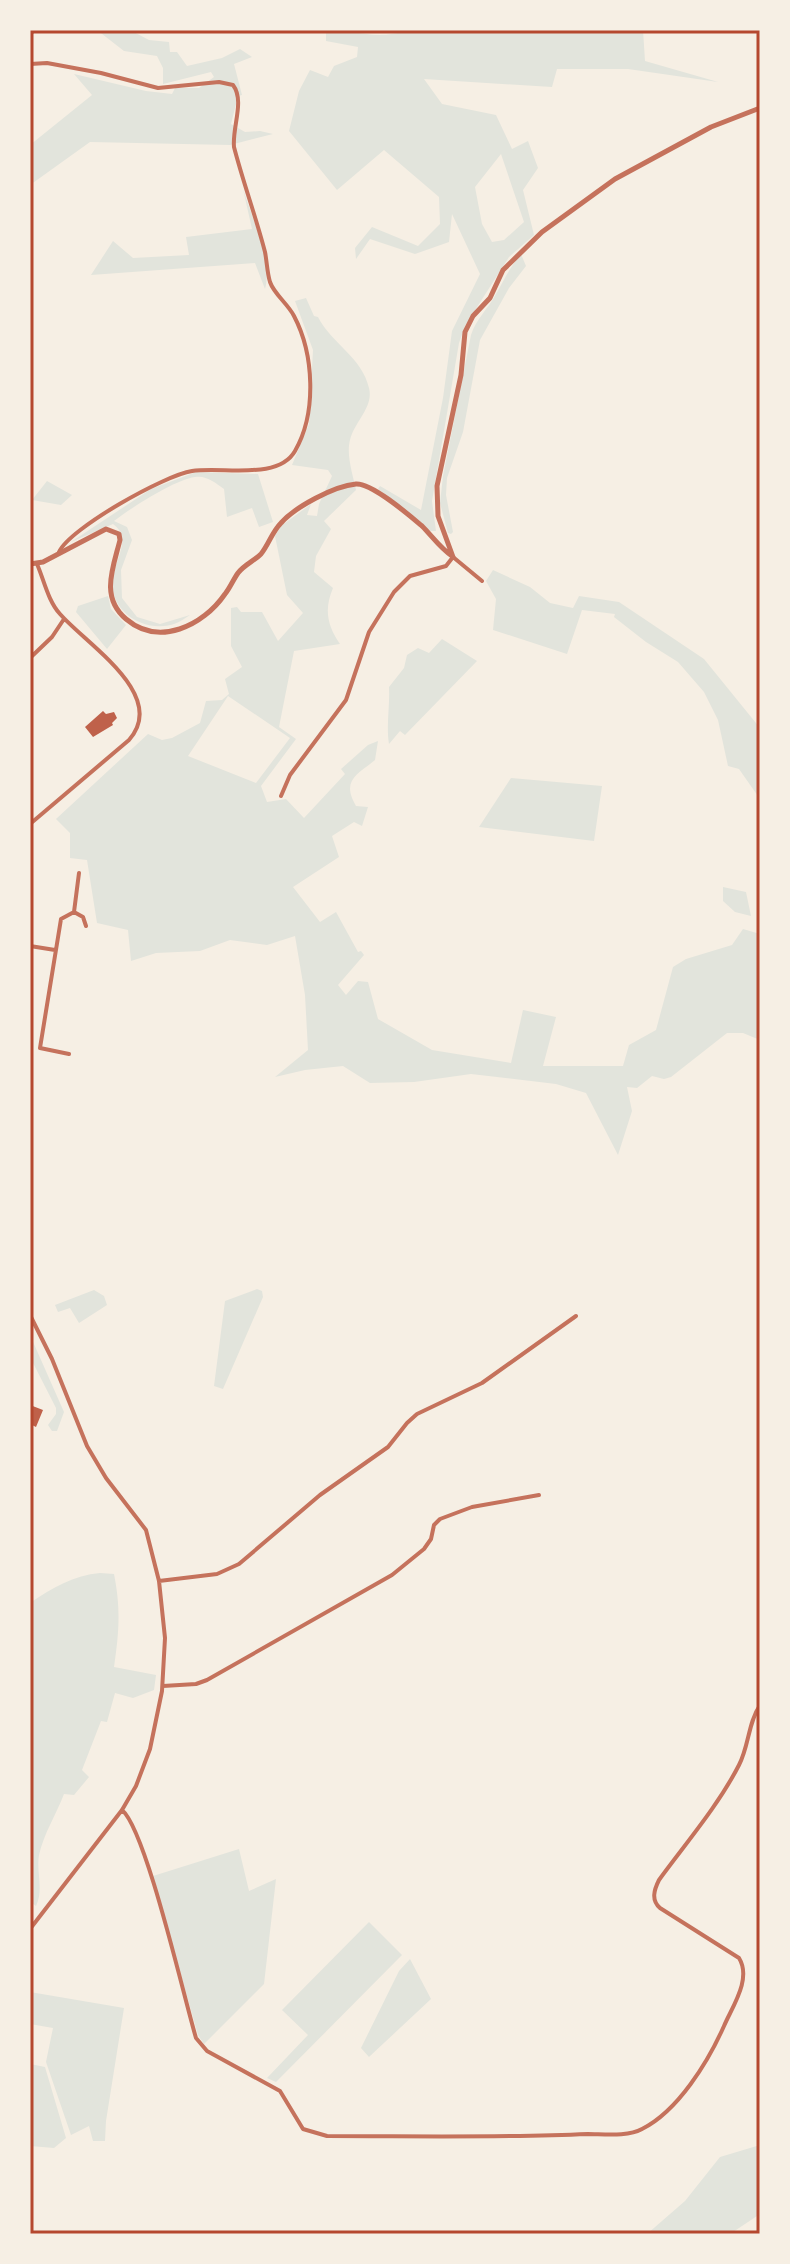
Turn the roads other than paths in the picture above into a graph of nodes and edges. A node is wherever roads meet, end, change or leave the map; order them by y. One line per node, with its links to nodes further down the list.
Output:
1 (30, 64): 3 (street)
2 (760, 108): 4 (street)
3 (59, 554): 4 (street); 5 (street)
4 (453, 557): 6 (street); 9 (street)
5 (33, 564): 7 (street)
6 (482, 581)
7 (64, 619): 8 (street); 10 (street)
8 (30, 658)
9 (281, 796)
10 (30, 824)
11 (79, 873): 12 (street)
12 (74, 912): 13 (street); 15 (street)
13 (86, 926)
14 (30, 946): 15 (street)
15 (55, 950): 16 (street)
16 (69, 1054)
17 (30, 1315): 20 (street)
18 (576, 1316): 20 (street)
19 (539, 1495): 21 (street)
20 (159, 1581): 21 (street)
21 (163, 1686): 23 (street)
22 (760, 1705): 23 (street)
23 (122, 1810): 24 (street)
24 (30, 1929)

